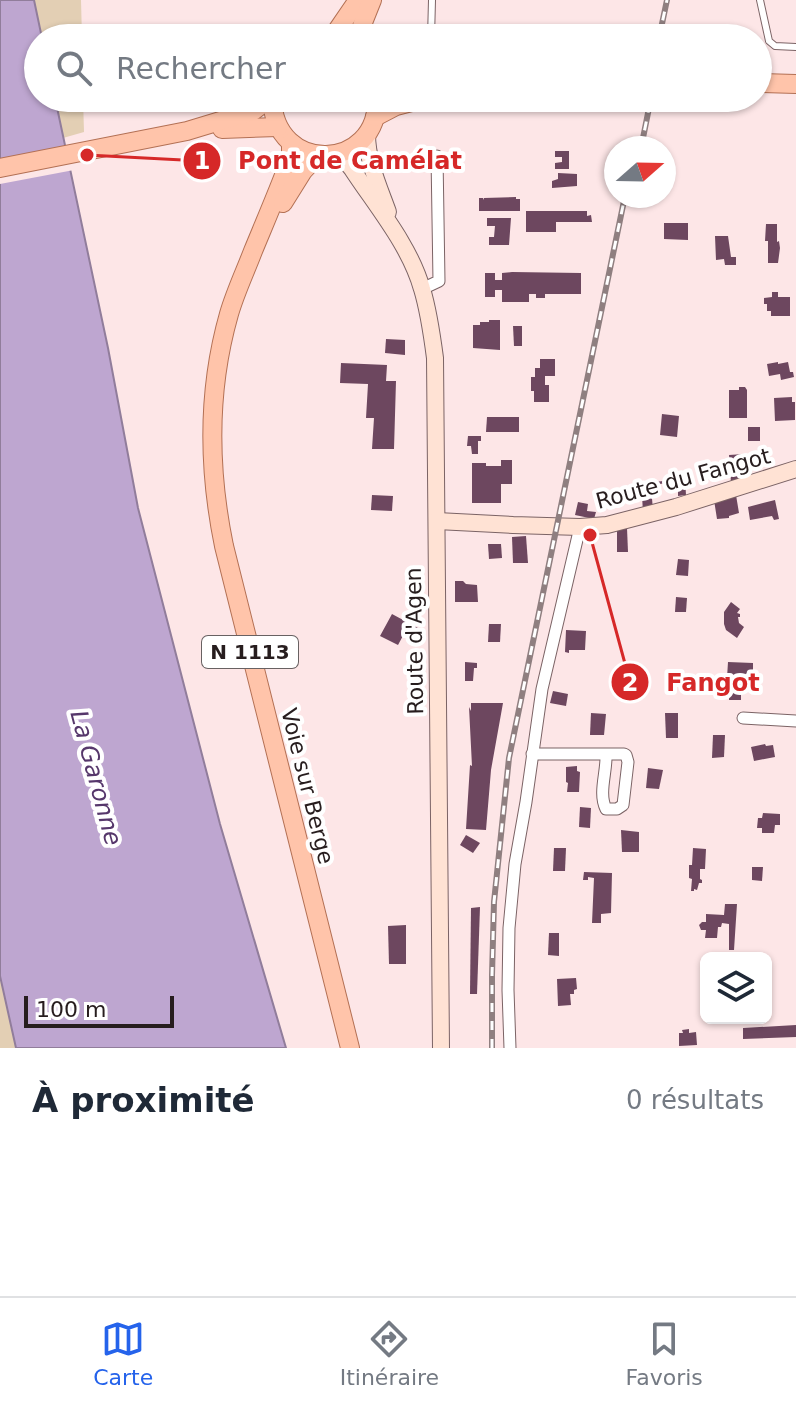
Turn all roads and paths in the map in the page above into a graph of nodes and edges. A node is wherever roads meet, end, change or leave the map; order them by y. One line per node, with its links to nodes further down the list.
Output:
1 (358, 0): 5 (main road)
2 (372, 0): 6 (main road)
3 (432, 0): 7 (lane)
4 (760, 0): 8 (lane)
5 (342, 24)
6 (363, 24)
7 (431, 24)
8 (765, 24)
9 (772, 44): 10 (lane)
10 (796, 47)
11 (772, 83): 12 (main road)
12 (796, 84)
13 (249, 112): 19 (main road)
14 (273, 112): 18 (main road)
15 (374, 112): 17 (main road)
16 (388, 112): 17 (main road)
17 (371, 126): 21 (main road); 24 (main road, Route d'Agen)
18 (278, 127): 19 (main road); 20 (main road)
19 (179, 132): 23 (main road)
20 (291, 143): 21 (main road); 25 (main road, N 1113)
21 (325, 155): 24 (main road, Route d'Agen); 25 (main road, N 1113)
22 (437, 156): 26 (street)
23 (0, 168)
24 (399, 240): 26 (main road, Route d'Agen)
25 (252, 254): 34 (main road, Voie sur Berge / N 1113)
26 (422, 289): 28 (main road, Route d'Agen)
27 (796, 469): 29 (main road, Route du Fangot)
28 (437, 521): 29 (main road, Route du Fangot); 35 (main road, Route d'Agen)
29 (580, 527): 32 (street)
30 (743, 718): 31 (street)
31 (796, 721)
32 (532, 754): 33 (street); 36 (street)
33 (606, 754): 33 (street)
34 (350, 1048)
35 (441, 1048)
36 (510, 1048)

